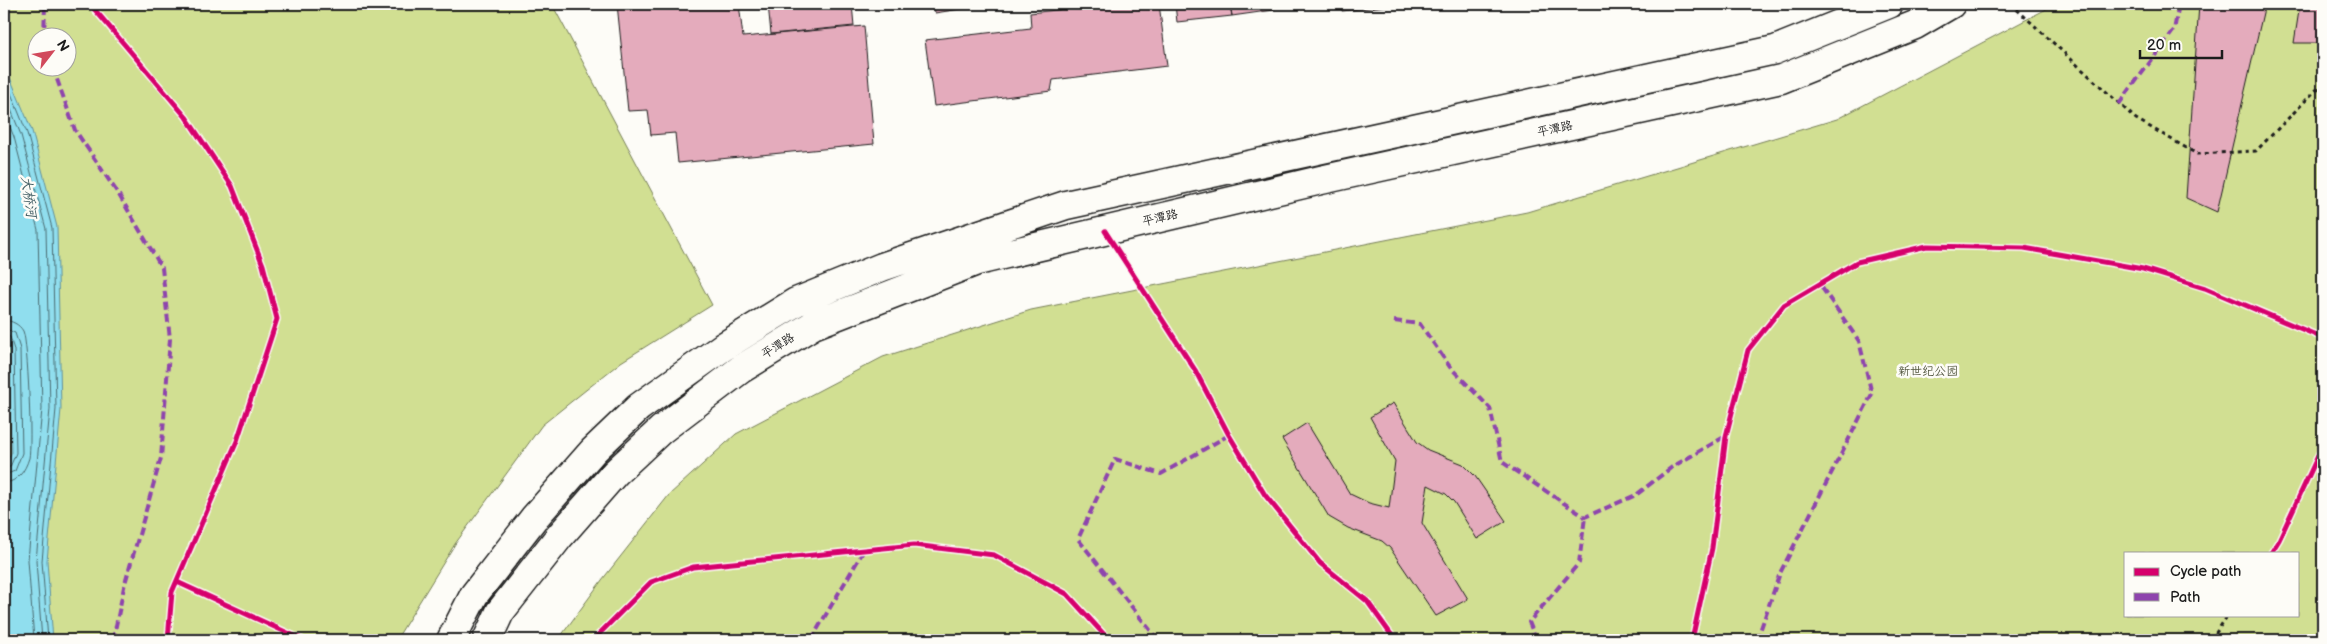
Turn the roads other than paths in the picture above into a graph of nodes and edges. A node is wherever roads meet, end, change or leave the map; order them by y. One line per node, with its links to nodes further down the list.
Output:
1 (1890, 4): 3 (main road)
2 (1952, 4): 4 (main road, 平潭路)
3 (451, 640)
4 (487, 640)

